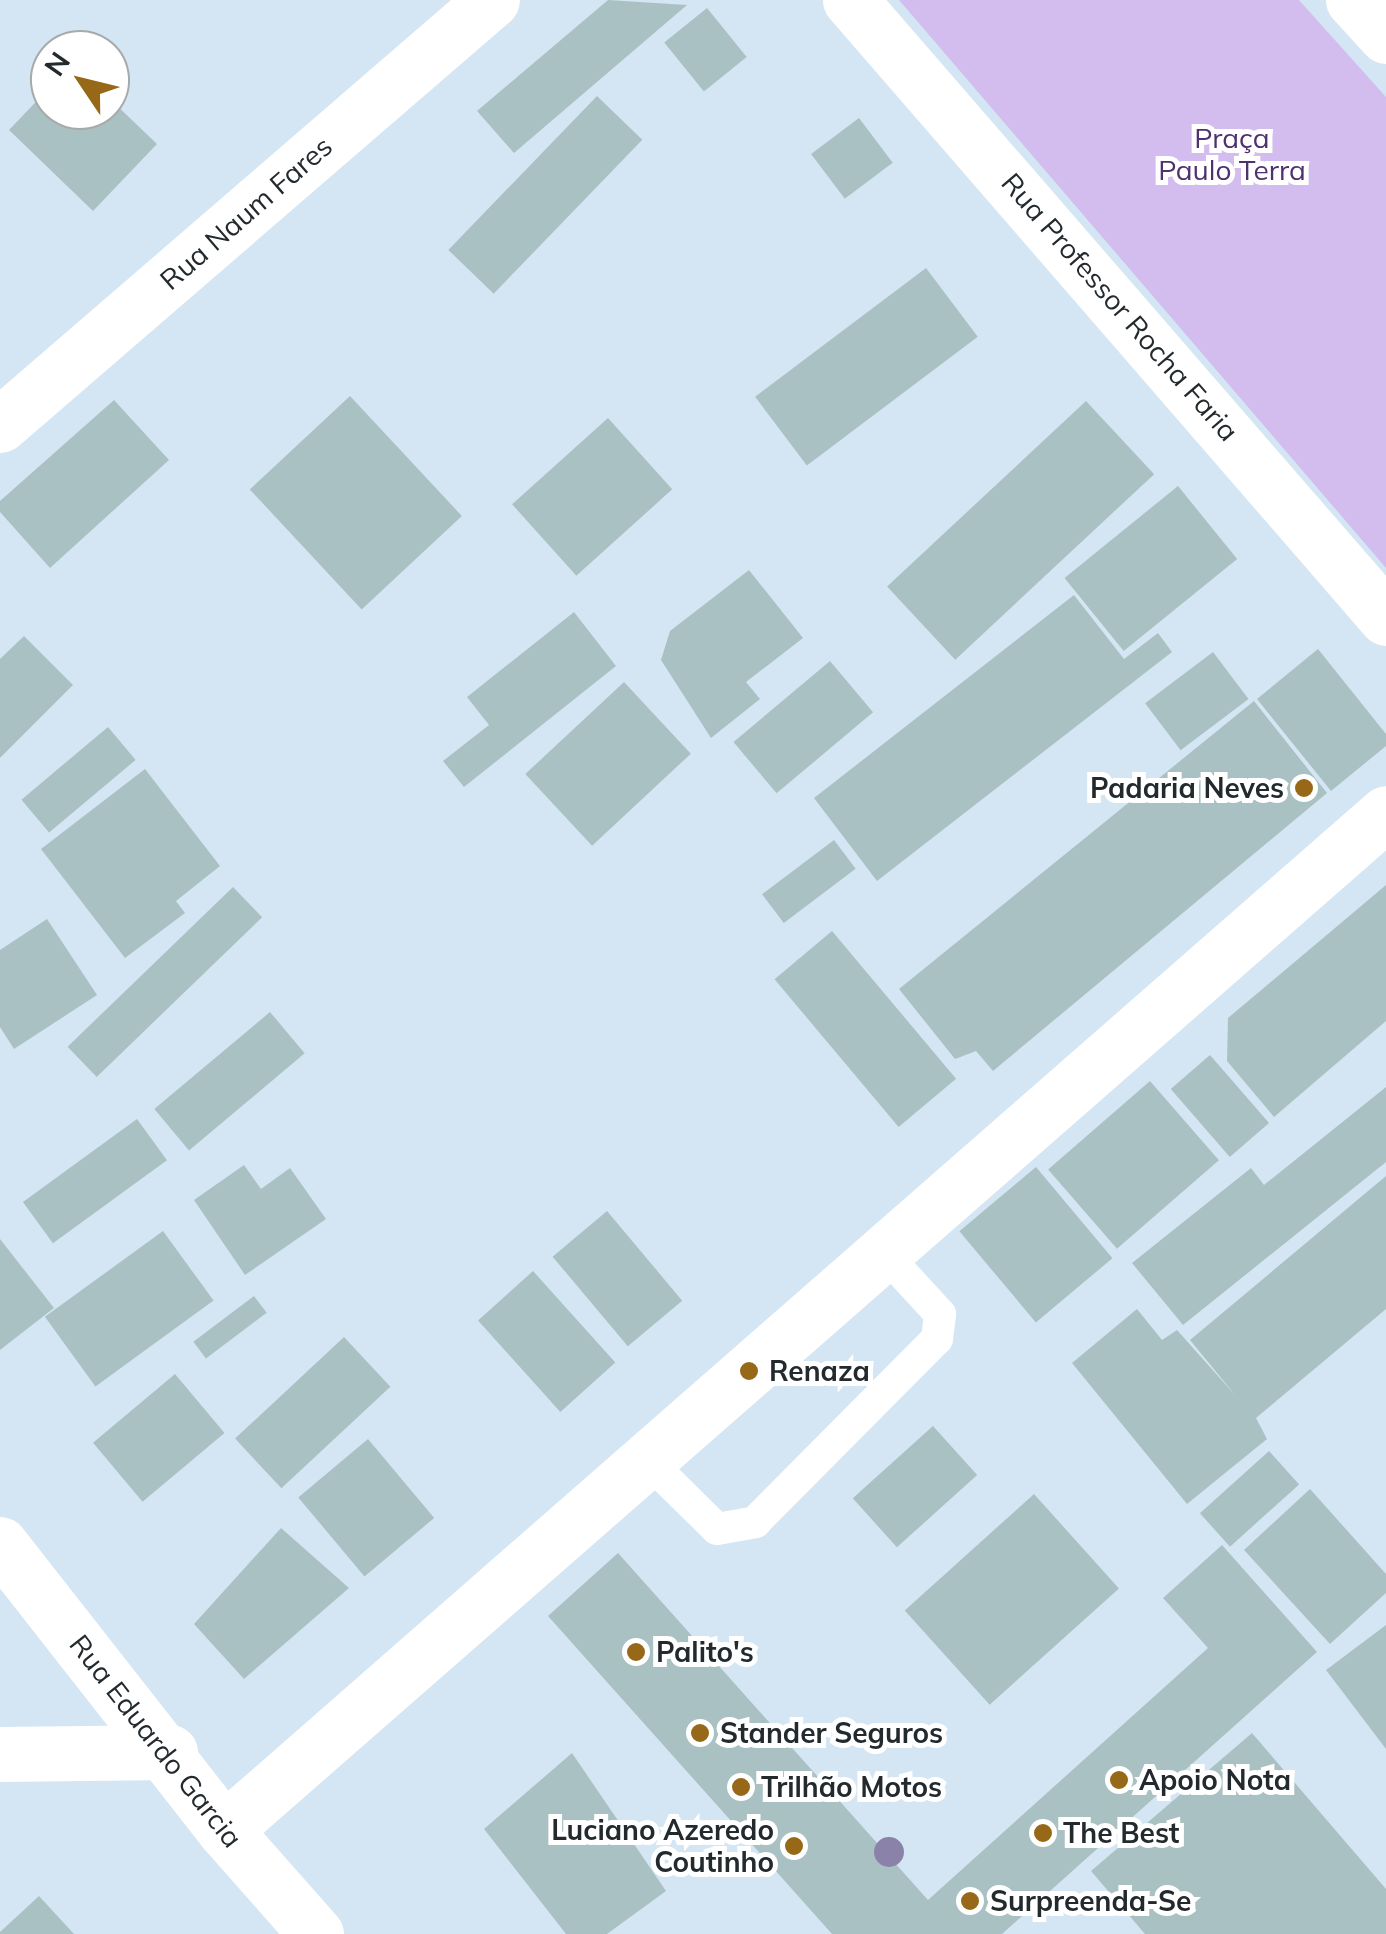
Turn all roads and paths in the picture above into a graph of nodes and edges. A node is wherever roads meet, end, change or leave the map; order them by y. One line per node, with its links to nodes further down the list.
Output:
1 (492, 0): 5 (main road, Rua Naum Fares)
2 (850, 0): 6 (main road, Rua Professor Rocha Faria)
3 (1353, 0): 4 (main road)
4 (1386, 36)
5 (0, 426)
6 (1386, 618)
7 (1386, 813): 8 (main road)
8 (884, 1252): 9 (main road); 9 (lane)
9 (647, 1460): 13 (main road)
10 (0, 1544): 11 (main road, Rua Eduardo Garcia)
11 (170, 1752): 12 (main road); 13 (main road, Rua Eduardo Garcia)
12 (0, 1754)
13 (224, 1830): 14 (main road, Rua Eduardo Garcia)
14 (316, 1934)

